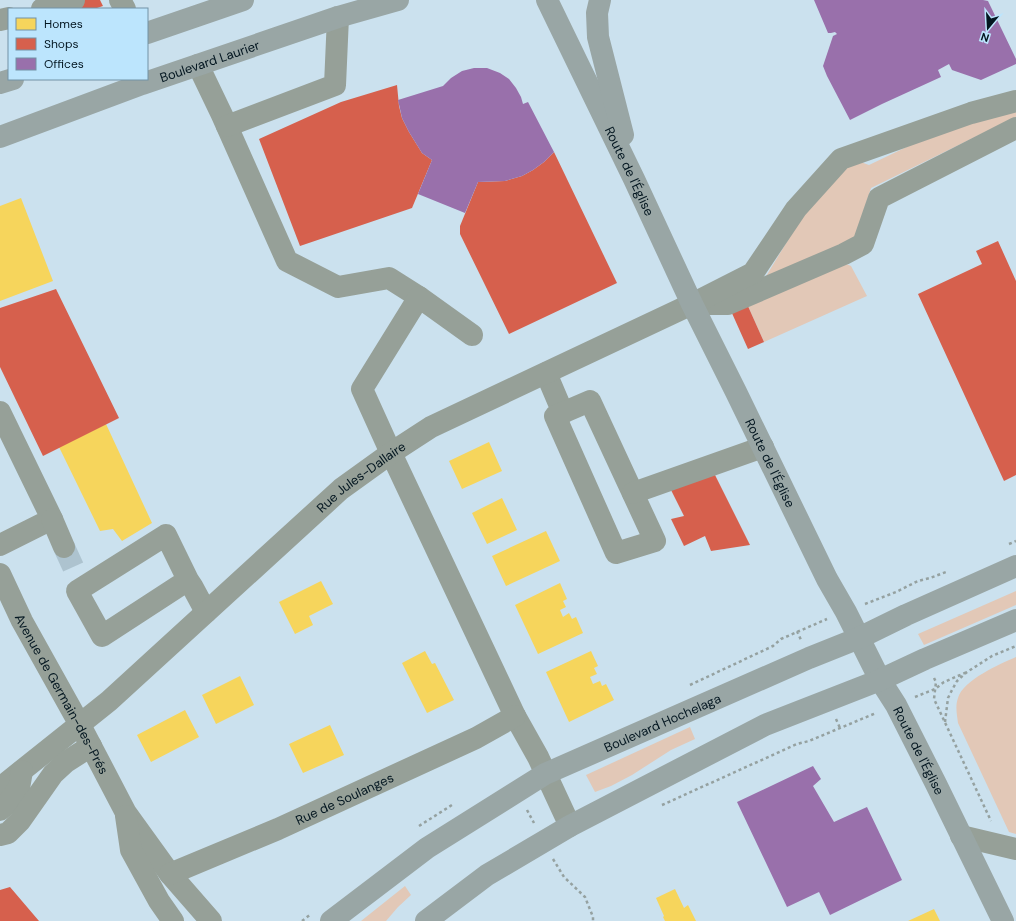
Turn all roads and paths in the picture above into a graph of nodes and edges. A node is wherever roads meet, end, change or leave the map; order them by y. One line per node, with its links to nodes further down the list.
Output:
1 (74, 0): 7 (street)
2 (243, 0): 6 (main road)
3 (398, 0): 8 (main road, Boulevard Laurier)
4 (547, 0): 17 (main road, Route de l'Église)
5 (600, 0): 17 (main road)
6 (213, 5): 9 (main road)
7 (46, 8)
8 (338, 17): 10 (main road, Boulevard Laurier); 14 (street)
9 (148, 33)
10 (198, 65): 14 (street); 16 (main road, Boulevard Laurier)
11 (10, 80): 12 (main road)
12 (0, 83)
13 (1016, 101): 19 (street, Rue Jules-Dallaire)
14 (227, 126): 18 (street)
15 (1016, 128): 19 (street)
16 (0, 137)
17 (634, 179): 19 (main road, Route de l'Église)
18 (419, 297): 20 (street); 25 (street)
19 (692, 304): 21 (street, Rue Jules-Dallaire); 24 (main road, Route de l'Église)
20 (472, 335)
21 (546, 373): 23 (street); 25 (street, Rue Jules-Dallaire)
22 (0, 412): 27 (street)
23 (563, 413): 26 (street); 26 (street)
24 (763, 447): 26 (street); 39 (main road, Route de l'Église)
25 (391, 453): 37 (street, Rue Jules-Dallaire); 46 (street)
26 (633, 493)
27 (52, 519): 29 (street); 30 (street)
28 (1016, 541): 31 (path)
29 (0, 545)
30 (64, 547)
31 (1003, 547)
32 (1016, 566): 39 (main road, Boulevard Hochelaga)
33 (950, 570): 36 (path)
34 (0, 574): 48 (street, Avenue de Germain-des-Prés)
35 (188, 580): 35 (street); 37 (street)
36 (896, 592)
37 (206, 612): 48 (street, Rue Jules-Dallaire)
38 (1016, 620): 41 (main road)
39 (859, 638): 43 (main road, Route de l'Église); 51 (main road, Boulevard Hochelaga)
40 (1016, 646): 42 (path)
41 (925, 659): 43 (main road); 44 (path)
42 (967, 672): 44 (path); 47 (path)
43 (880, 680): 45 (main road, Route de l'Église); 56 (main road)
44 (935, 689): 45 (path); 47 (path)
45 (896, 705): 53 (path); 58 (main road, Route de l'Église)
46 (515, 716): 51 (street); 62 (street, Rue de Soulanges)
47 (945, 722): 59 (path)
48 (80, 725): 49 (street, Avenue de Germain-des-Prés); 50 (street, Rue Jules-Dallaire)
49 (91, 746): 55 (street, Avenue de Germain-des-Prés); 57 (street)
50 (23, 770): 52 (street, Rue Jules-Dallaire); 54 (street)
51 (545, 774): 56 (street); 65 (main road, Boulevard Hochelaga)
52 (0, 788)
53 (655, 808)
54 (0, 810)
55 (126, 813): 62 (street, Avenue de Germain-des-Prés); 63 (street, Avenue de Germain-des-Prés)
56 (570, 826): 66 (main road)
57 (0, 835)
58 (961, 836): 59 (street); 67 (main road, Route de l'Église)
59 (1009, 847)
60 (558, 855): 61 (path)
61 (547, 861)
62 (170, 874): 64 (street, Avenue de Germain-des-Prés)
63 (173, 921)
64 (211, 921)
65 (331, 921)
66 (426, 921)
67 (1003, 921)

